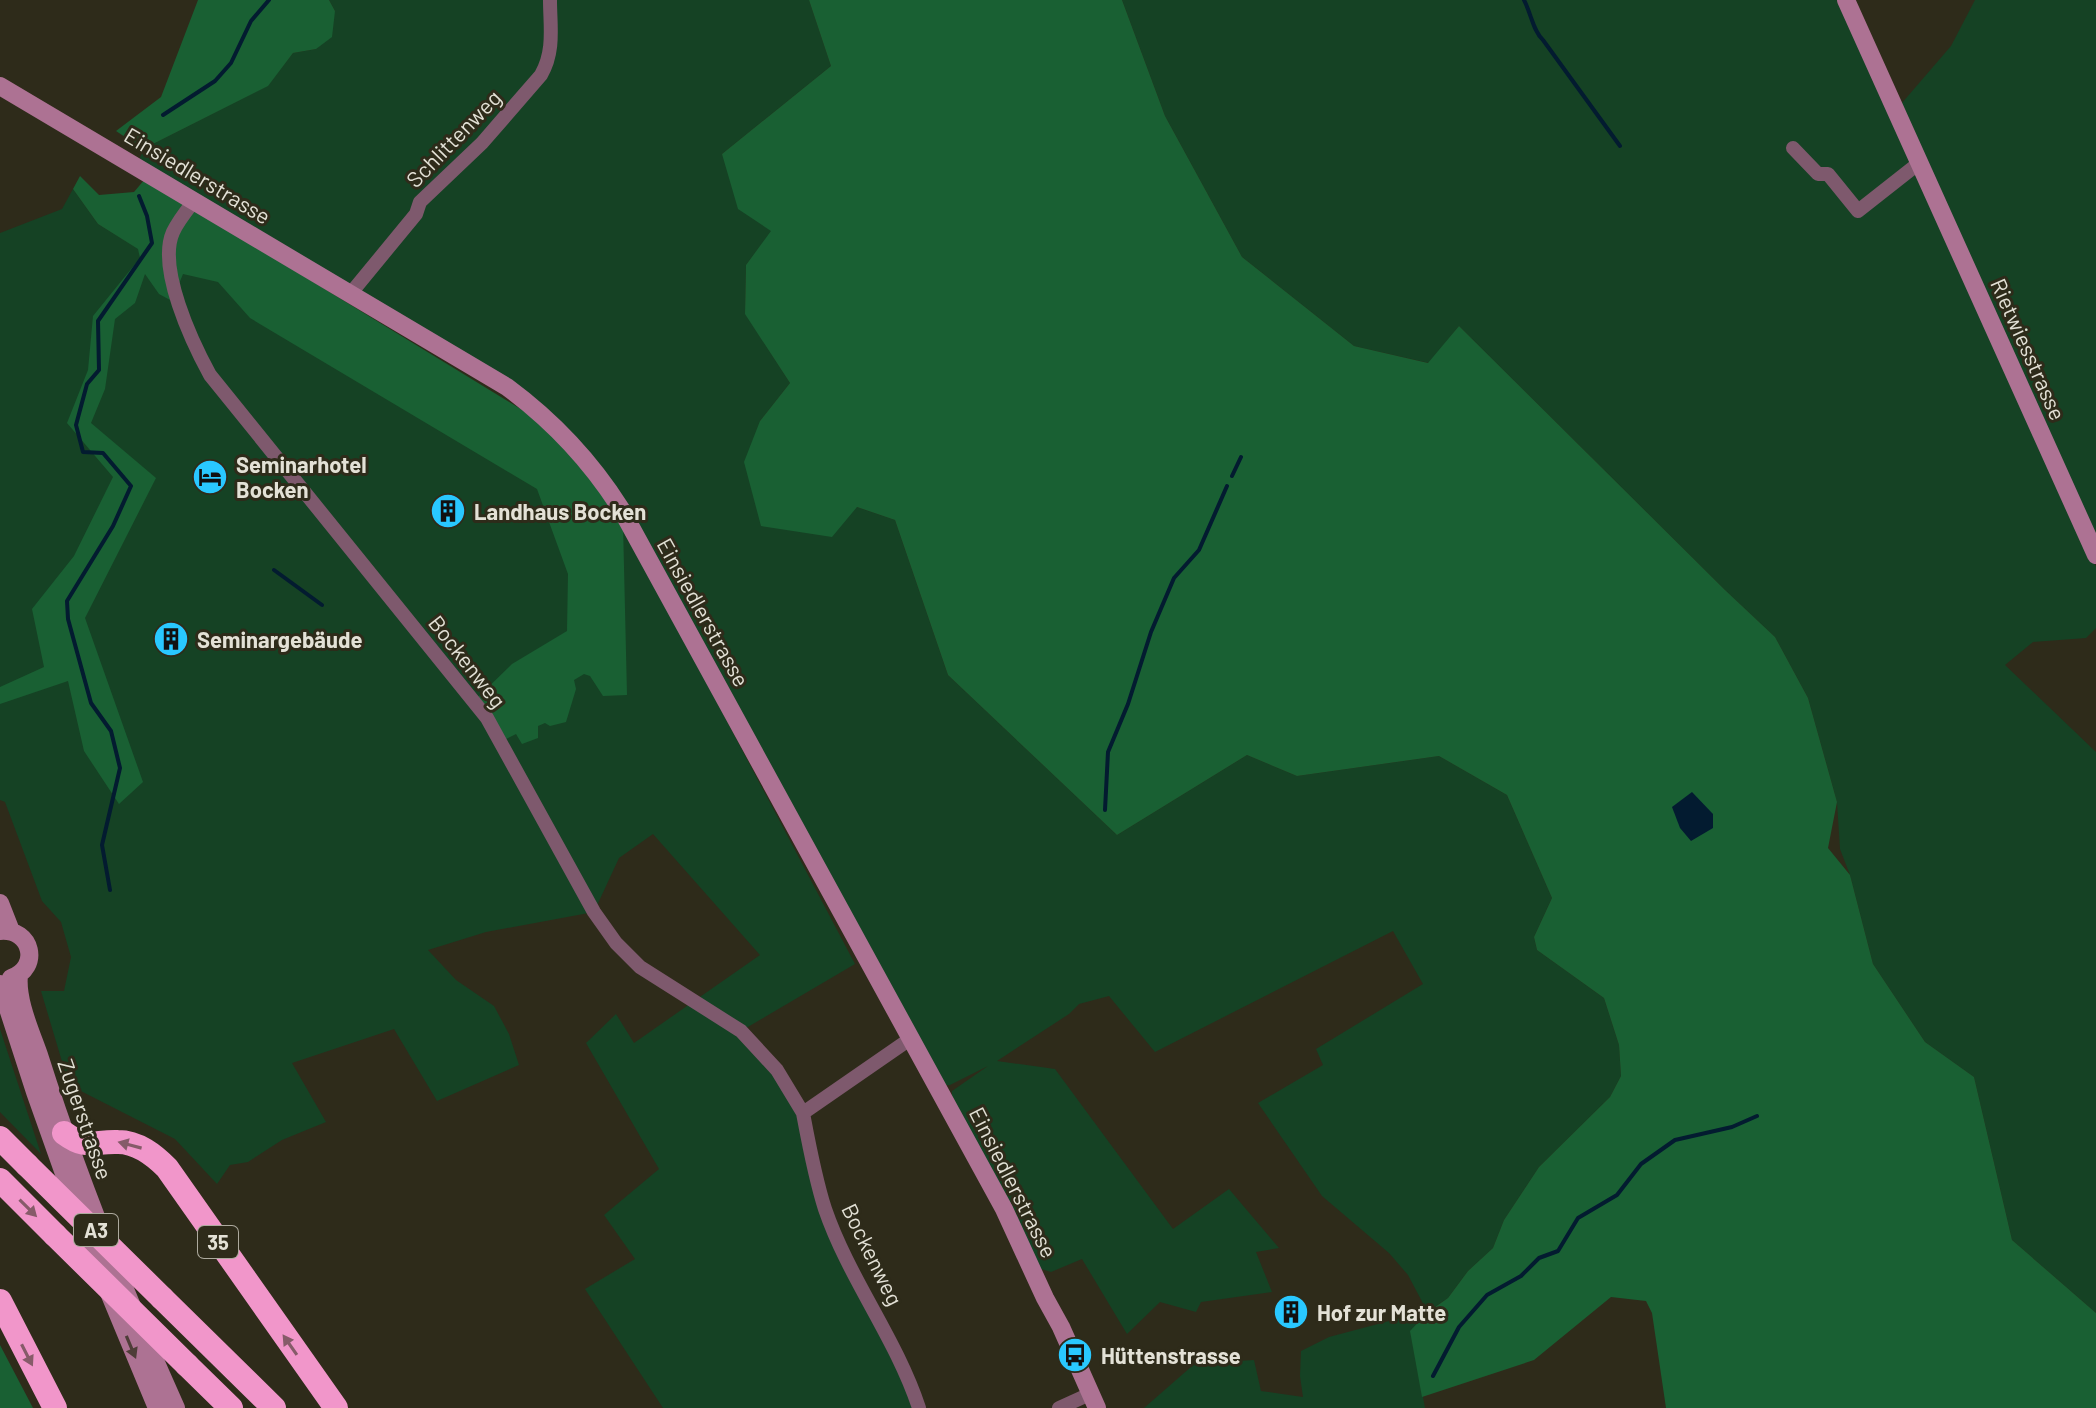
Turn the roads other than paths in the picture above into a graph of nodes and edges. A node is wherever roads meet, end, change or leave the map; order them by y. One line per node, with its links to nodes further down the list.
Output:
1 (550, 0): 7 (street, Schlittenweg)
2 (1846, 0): 5 (street, Rietwiesstrasse)
3 (0, 86): 6 (street, Einsiedlerstrasse)
4 (1793, 148): 5 (street)
5 (1919, 163): 8 (street, Rietwiesstrasse)
6 (194, 201): 7 (street, Einsiedlerstrasse); 13 (street, Bockenweg)
7 (351, 293): 12 (street, Einsiedlerstrasse)
8 (2096, 555)
9 (0, 903): 10 (street, Zugerstrasse)
10 (5, 931): 11 (street, Zugerstrasse)
11 (6, 979): 14 (street, Zugerstrasse); 20 (street, Zugerstrasse, one-way to 20)
12 (910, 1039): 13 (street); 18 (street, Einsiedlerstrasse)
13 (803, 1113): 25 (street, Bockenweg)
14 (64, 1133): 21 (street, Zugerstrasse); 24 (highway, 35, one-way to 14)
15 (0, 1138): 23 (highway, A3, bridge)
16 (0, 1180): 22 (highway, A3, one-way to 22, bridge)
17 (0, 1301): 19 (highway, one-way to 19)
18 (1094, 1400): 26 (street)
19 (55, 1408)
20 (157, 1408)
21 (176, 1408)
22 (231, 1408)
23 (274, 1408)
24 (336, 1408)
25 (919, 1408)
26 (1059, 1408)

